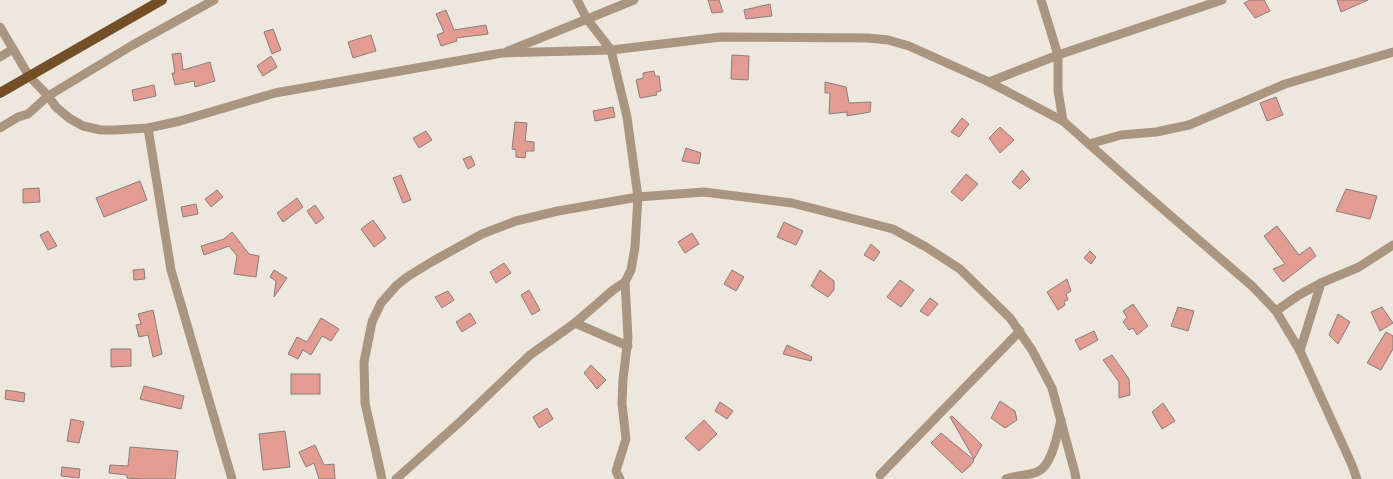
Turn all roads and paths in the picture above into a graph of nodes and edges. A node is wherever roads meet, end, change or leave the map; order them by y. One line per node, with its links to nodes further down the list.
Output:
1 (162, 0): 15 (main road)
2 (214, 0): 18 (street)
3 (577, 0): 7 (street)
4 (634, 0): 7 (street)
5 (1041, 0): 13 (street)
6 (1222, 0): 13 (street)
7 (587, 19): 10 (street); 12 (street)
8 (0, 27): 9 (street)
9 (13, 49): 14 (street); 15 (street)
10 (611, 50): 12 (street); 16 (street); 23 (street)
11 (1393, 52): 22 (street)
12 (502, 53): 21 (street)
13 (1058, 55): 16 (street); 19 (street)
14 (0, 57)
15 (29, 76): 17 (main road); 18 (street)
16 (989, 82): 19 (street)
17 (0, 93)
18 (48, 96): 20 (street); 21 (street)
19 (1063, 121): 22 (street)
20 (0, 128)
21 (148, 128): 34 (street)
22 (1089, 144): 27 (street)
23 (638, 197): 25 (street); 29 (street); 35 (street)
24 (1393, 245): 26 (street)
25 (625, 282): 28 (street); 30 (street)
26 (1321, 283): 27 (street); 31 (street)
27 (1276, 311): 31 (street)
28 (575, 324): 30 (street); 36 (street)
29 (1020, 331): 32 (street); 33 (street)
30 (628, 346): 37 (street)
31 (1300, 351): 40 (street)
32 (1061, 420): 38 (street); 39 (street)
33 (880, 474)
34 (232, 479)
35 (382, 479)
36 (396, 479)
37 (620, 479)
38 (1006, 479)
39 (1076, 479)
40 (1357, 479)

